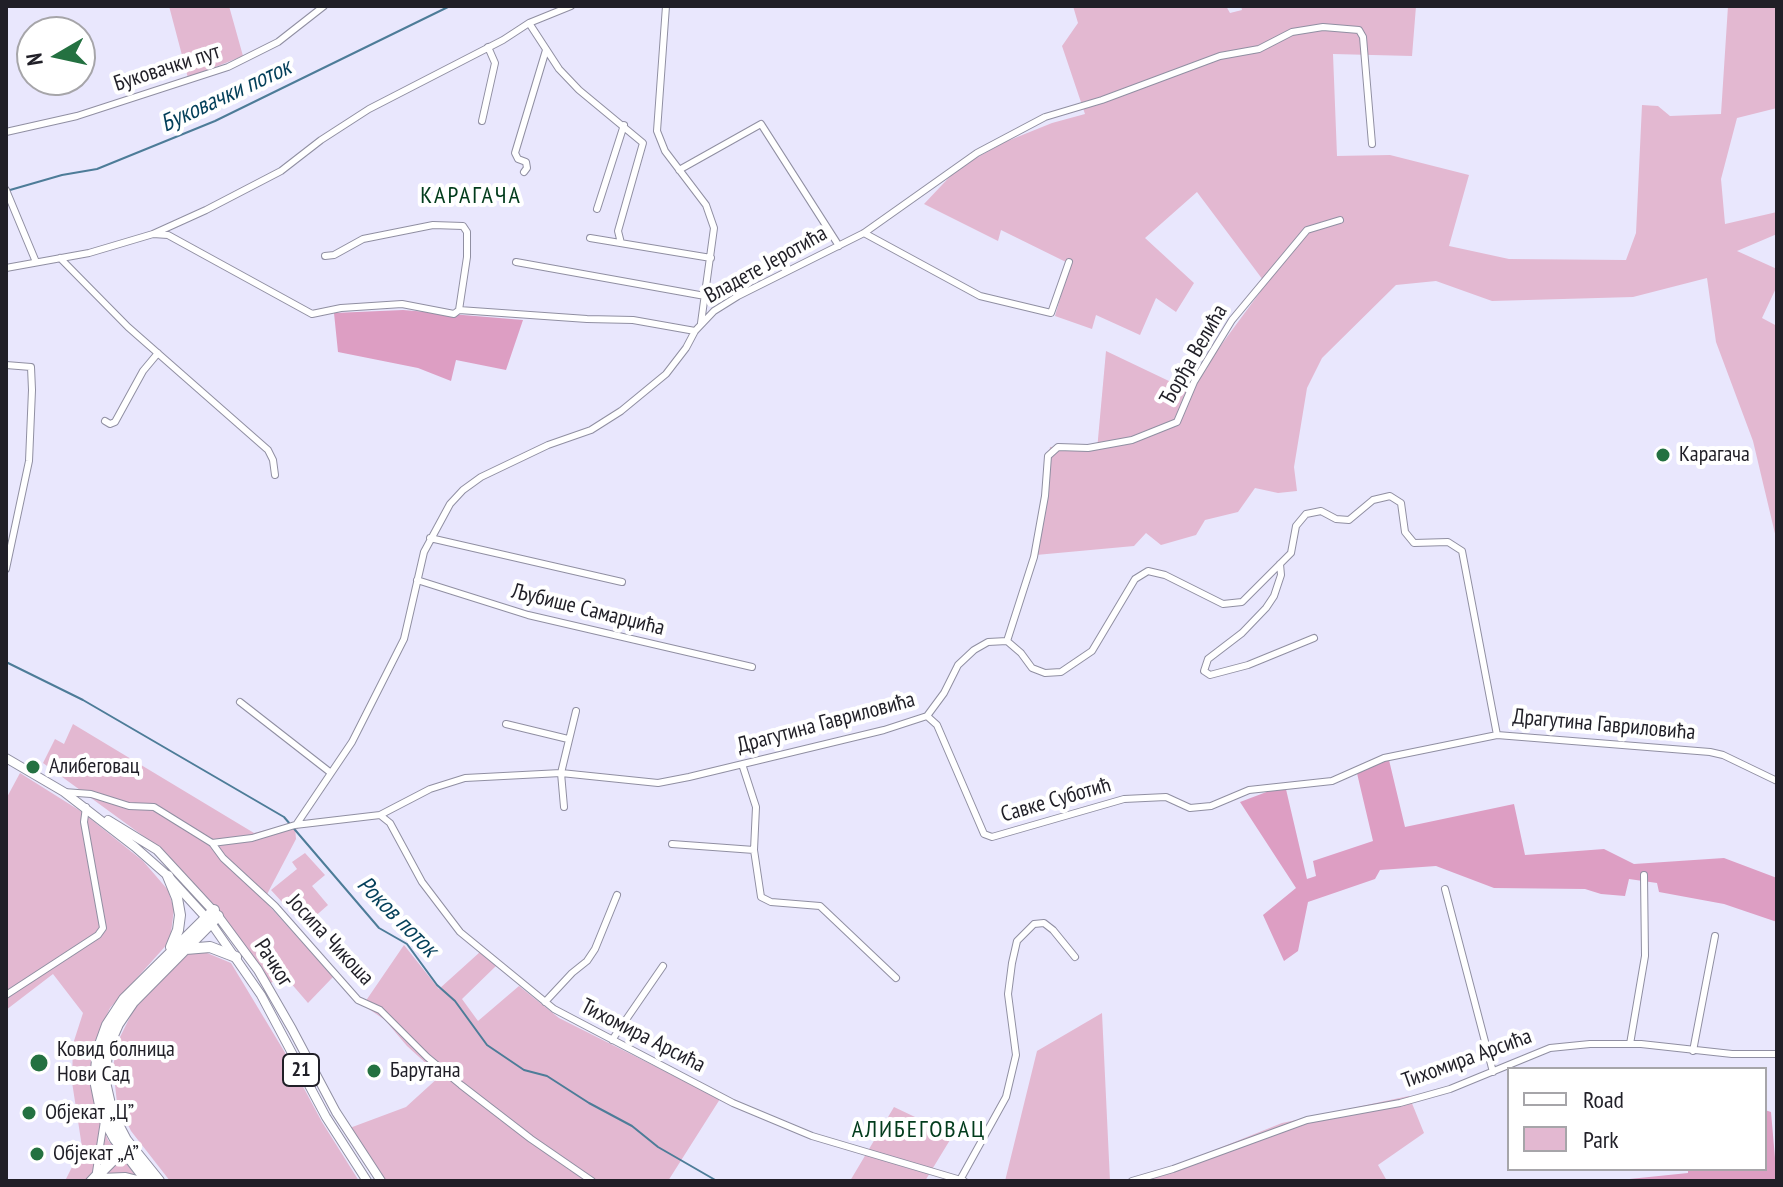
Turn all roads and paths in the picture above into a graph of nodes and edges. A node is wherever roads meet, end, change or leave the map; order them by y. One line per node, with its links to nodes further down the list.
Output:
1 (324, 6): 9 (street, Буковачки пут)
2 (571, 6): 4 (street)
3 (666, 6): 11 (street)
4 (529, 23): 5 (street); 6 (street)
5 (488, 47): 7 (street); 17 (street)
6 (546, 50): 8 (street); 12 (street)
7 (482, 121)
8 (624, 125): 14 (street); 19 (street)
9 (6, 132)
10 (1372, 144): 16 (street, Владете Јеротића)
11 (679, 170): 20 (street); 23 (street)
12 (524, 172)
13 (6, 190): 24 (street)
14 (597, 209)
15 (1340, 220): 42 (street, Ђорђа Велића)
16 (864, 233): 20 (street, Владете Јеротића); 26 (street)
17 (153, 234): 22 (street); 29 (street)
18 (590, 238): 19 (street)
19 (621, 243): 23 (street)
20 (839, 246): 30 (street, Владете Јеротића)
21 (325, 256): 29 (street)
22 (60, 258): 24 (street); 32 (street)
23 (711, 258): 28 (street)
24 (36, 262): 27 (street)
25 (516, 262): 28 (street)
26 (1069, 262)
27 (6, 268)
28 (705, 296): 30 (street)
29 (459, 310): 31 (street)
30 (701, 323): 31 (street, Владете Јеротића)
31 (695, 331): 36 (street, Владете Јеротића)
32 (158, 353): 34 (street); 35 (street)
33 (6, 365): 38 (street)
34 (105, 421)
35 (275, 475)
36 (430, 538): 39 (street, Владете Јеротића); 40 (street)
37 (1280, 564): 41 (street); 42 (street, Драгутина Гавриловића); 48 (street, Драгутина Гавриловића)
38 (6, 569)
39 (417, 580): 43 (street, Љубише Самарџића); 52 (street, Владете Јеротића)
40 (622, 582)
41 (1314, 638)
42 (1007, 641): 46 (street, Драгутина Гавриловића)
43 (752, 667)
44 (240, 702): 52 (street)
45 (576, 711): 49 (street)
46 (927, 716): 48 (street, Савке Суботић); 51 (street, Драгутина Гавриловића)
47 (506, 724): 49 (street)
48 (1497, 735): 54 (street, Драгутина Гавриловића)
49 (568, 739): 53 (street)
50 (6, 758): 55 (main road, Рачког / 21)
51 (742, 764): 53 (street, Драгутина Гавриловића); 62 (street)
52 (331, 773): 59 (street, Владете Јеротића)
53 (561, 773): 57 (street); 58 (street, Драгутина Гавриловића)
54 (1777, 781)
55 (64, 792): 56 (main road, Рачког / 21); 60 (street, Јосипа Чикоша)
56 (86, 807): 64 (main road, Рачког / 21); 67 (main road, Рачког / 21); 75 (street)
57 (564, 807)
58 (380, 815): 59 (street, Драгутина Гавриловића); 76 (street, Тихомира Арсића)
59 (292, 827): 60 (street, Драгутина Гавриловића)
60 (212, 843): 90 (street, Јосипа Чикоша)
61 (672, 844): 62 (street)
62 (754, 850): 74 (street)
63 (1644, 875): 78 (street)
64 (168, 876): 67 (main road, Рачког / 21); 70 (highway)
65 (1445, 889): 81 (street)
66 (617, 895): 76 (street)
67 (212, 916): 69 (highway); 70 (highway); 71 (main road, Рачког / 21); 89 (main road, Рачког / 21)
68 (1715, 936): 79 (street)
69 (184, 950): 71 (highway); 83 (highway)
70 (167, 954): 82 (highway)
71 (236, 957): 88 (main road, Рачког / 21)
72 (1075, 957): 85 (street)
73 (663, 966): 77 (street)
74 (896, 978)
75 (6, 995)
76 (545, 1002): 77 (street, Тихомира Арсића)
77 (612, 1040): 85 (street, Тихомира Арсића)
78 (1630, 1044): 79 (street, Тихомира Арсића); 81 (street, Тихомира Арсића)
79 (1693, 1051): 80 (street, Тихомира Арсића)
80 (1777, 1054)
81 (1493, 1072): 91 (street, Тихомира Арсића)
82 (104, 1121): 83 (highway); 84 (street)
83 (125, 1146): 84 (street); 86 (highway); 87 (highway)
84 (95, 1178): 86 (street)
85 (962, 1180)
86 (146, 1181)
87 (159, 1181)
88 (367, 1181)
89 (381, 1181)
90 (592, 1181)
91 (1132, 1181)

